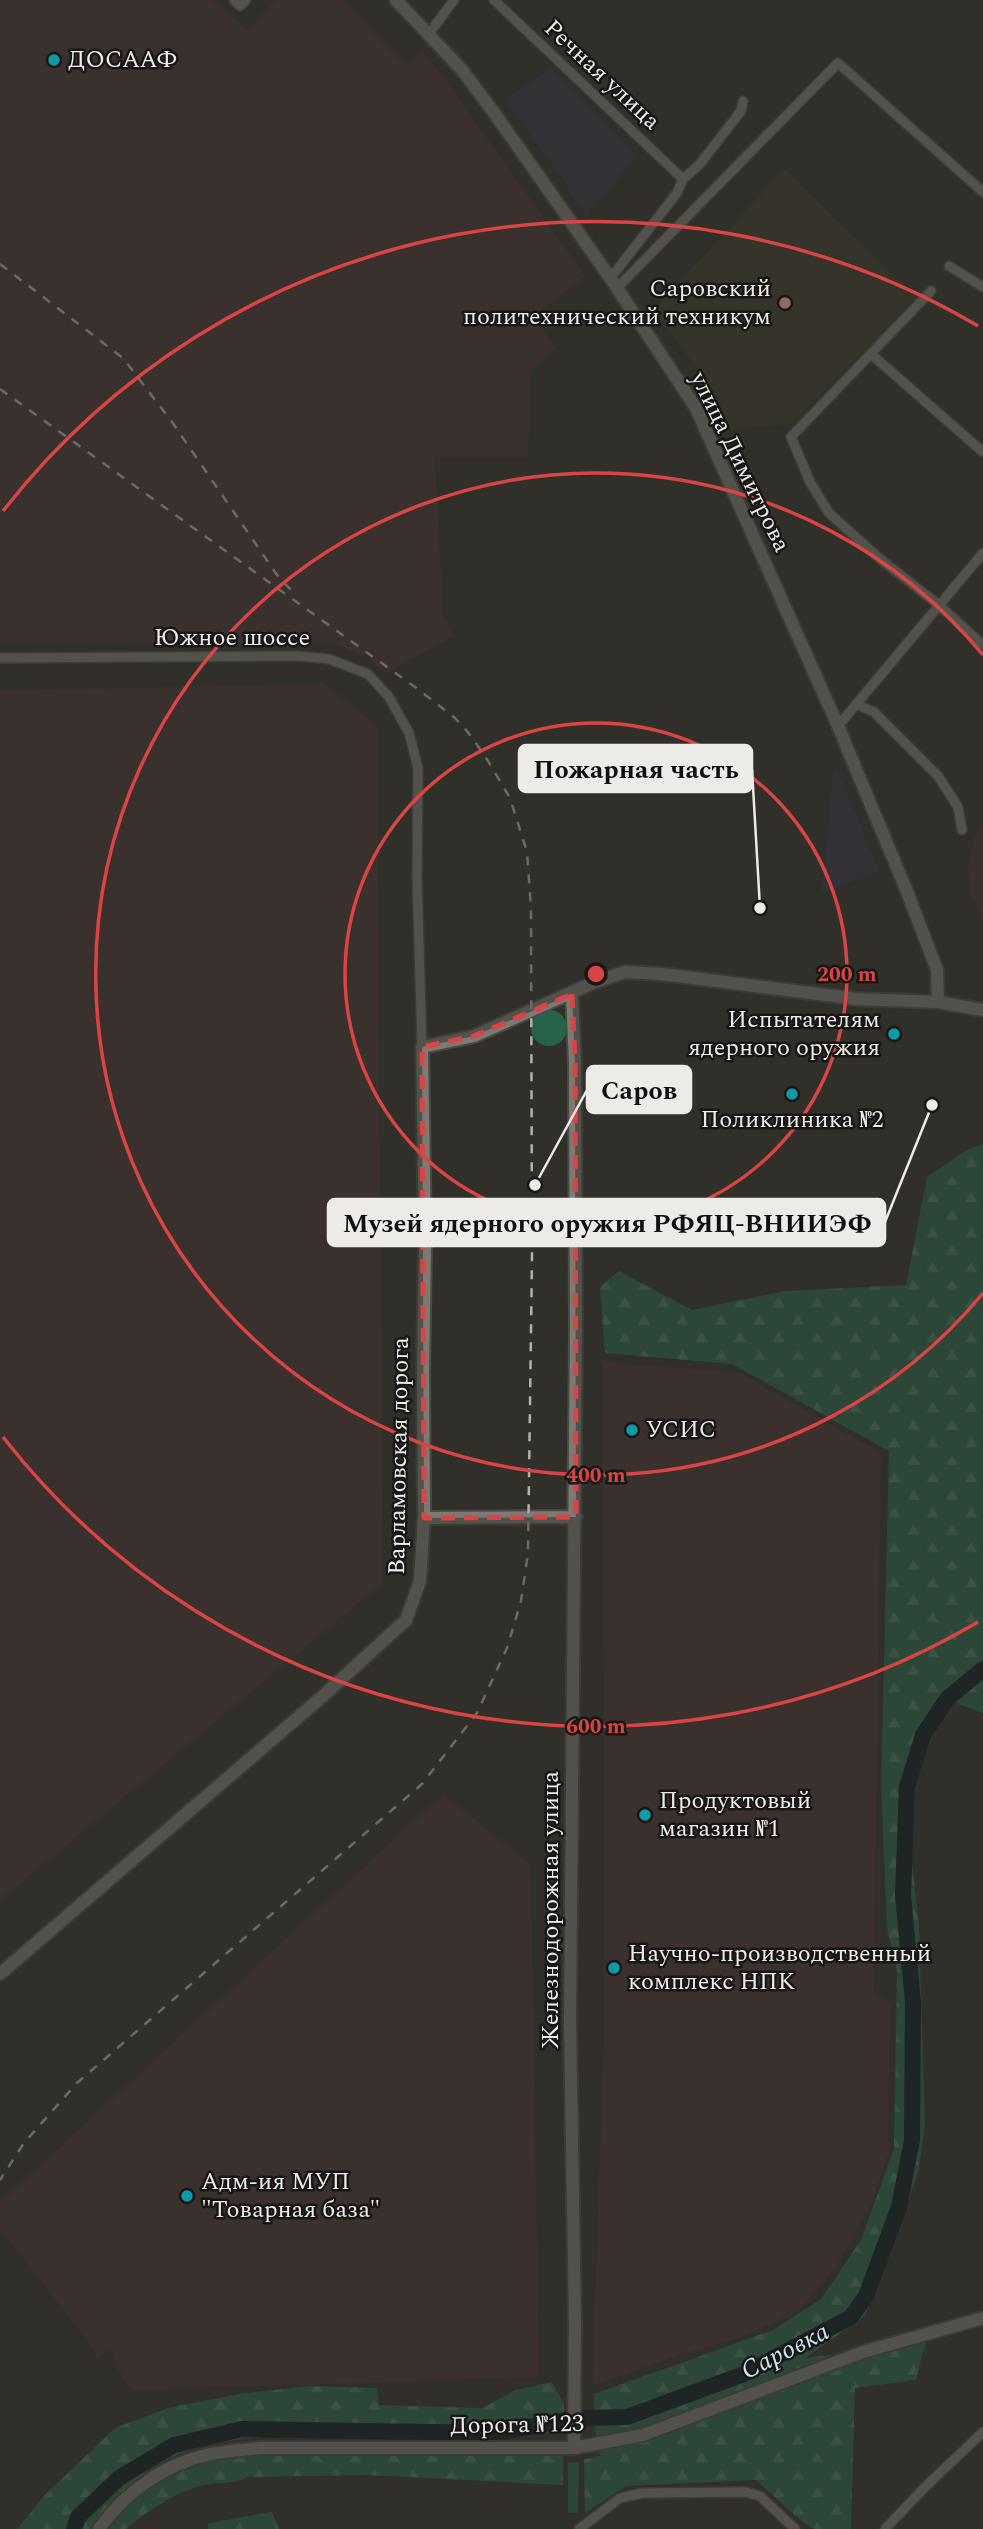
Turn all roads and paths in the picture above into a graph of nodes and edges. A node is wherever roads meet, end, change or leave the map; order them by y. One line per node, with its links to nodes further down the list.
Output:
1 (234, 0): 2 (street)
2 (246, 0)
3 (396, 0): 6 (street, улица Димитрова)
4 (454, 0): 6 (street)
5 (494, 0): 8 (street, Речная улица)
6 (428, 34): 11 (street, улица Димитрова)
7 (743, 101): 8 (street)
8 (683, 179): 11 (street)
9 (983, 192): 13 (street)
10 (949, 266): 12 (street)
11 (609, 276): 13 (street, улица Димитрова)
12 (983, 287)
13 (617, 288): 22 (street, улица Димитрова)
14 (931, 290): 15 (street)
15 (871, 354): 16 (street); 18 (street)
16 (983, 452)
17 (983, 554): 18 (street)
18 (939, 605): 19 (street); 21 (street)
19 (983, 645)
20 (0, 658): 27 (street, Южное шоссе)
21 (856, 704): 22 (street); 23 (street)
22 (838, 726): 25 (street, улица Димитрова)
23 (962, 830)
24 (572, 994): 25 (street); 27 (street); 28 (street, Железнодорожная улица)
25 (938, 1002): 26 (street)
26 (983, 1010)
27 (422, 1047): 29 (street, Варламовская дорога)
28 (576, 1517): 29 (street); 33 (street, Железнодорожная улица)
29 (424, 1518): 30 (street, Варламовская дорога)
30 (0, 1974)
31 (983, 2318): 33 (street, Дорога №123)
32 (983, 2432): 37 (street)
33 (574, 2448): 34 (street, Дорога №123)
34 (99, 2529)
35 (579, 2529): 36 (street)
36 (795, 2529)
37 (886, 2529)

